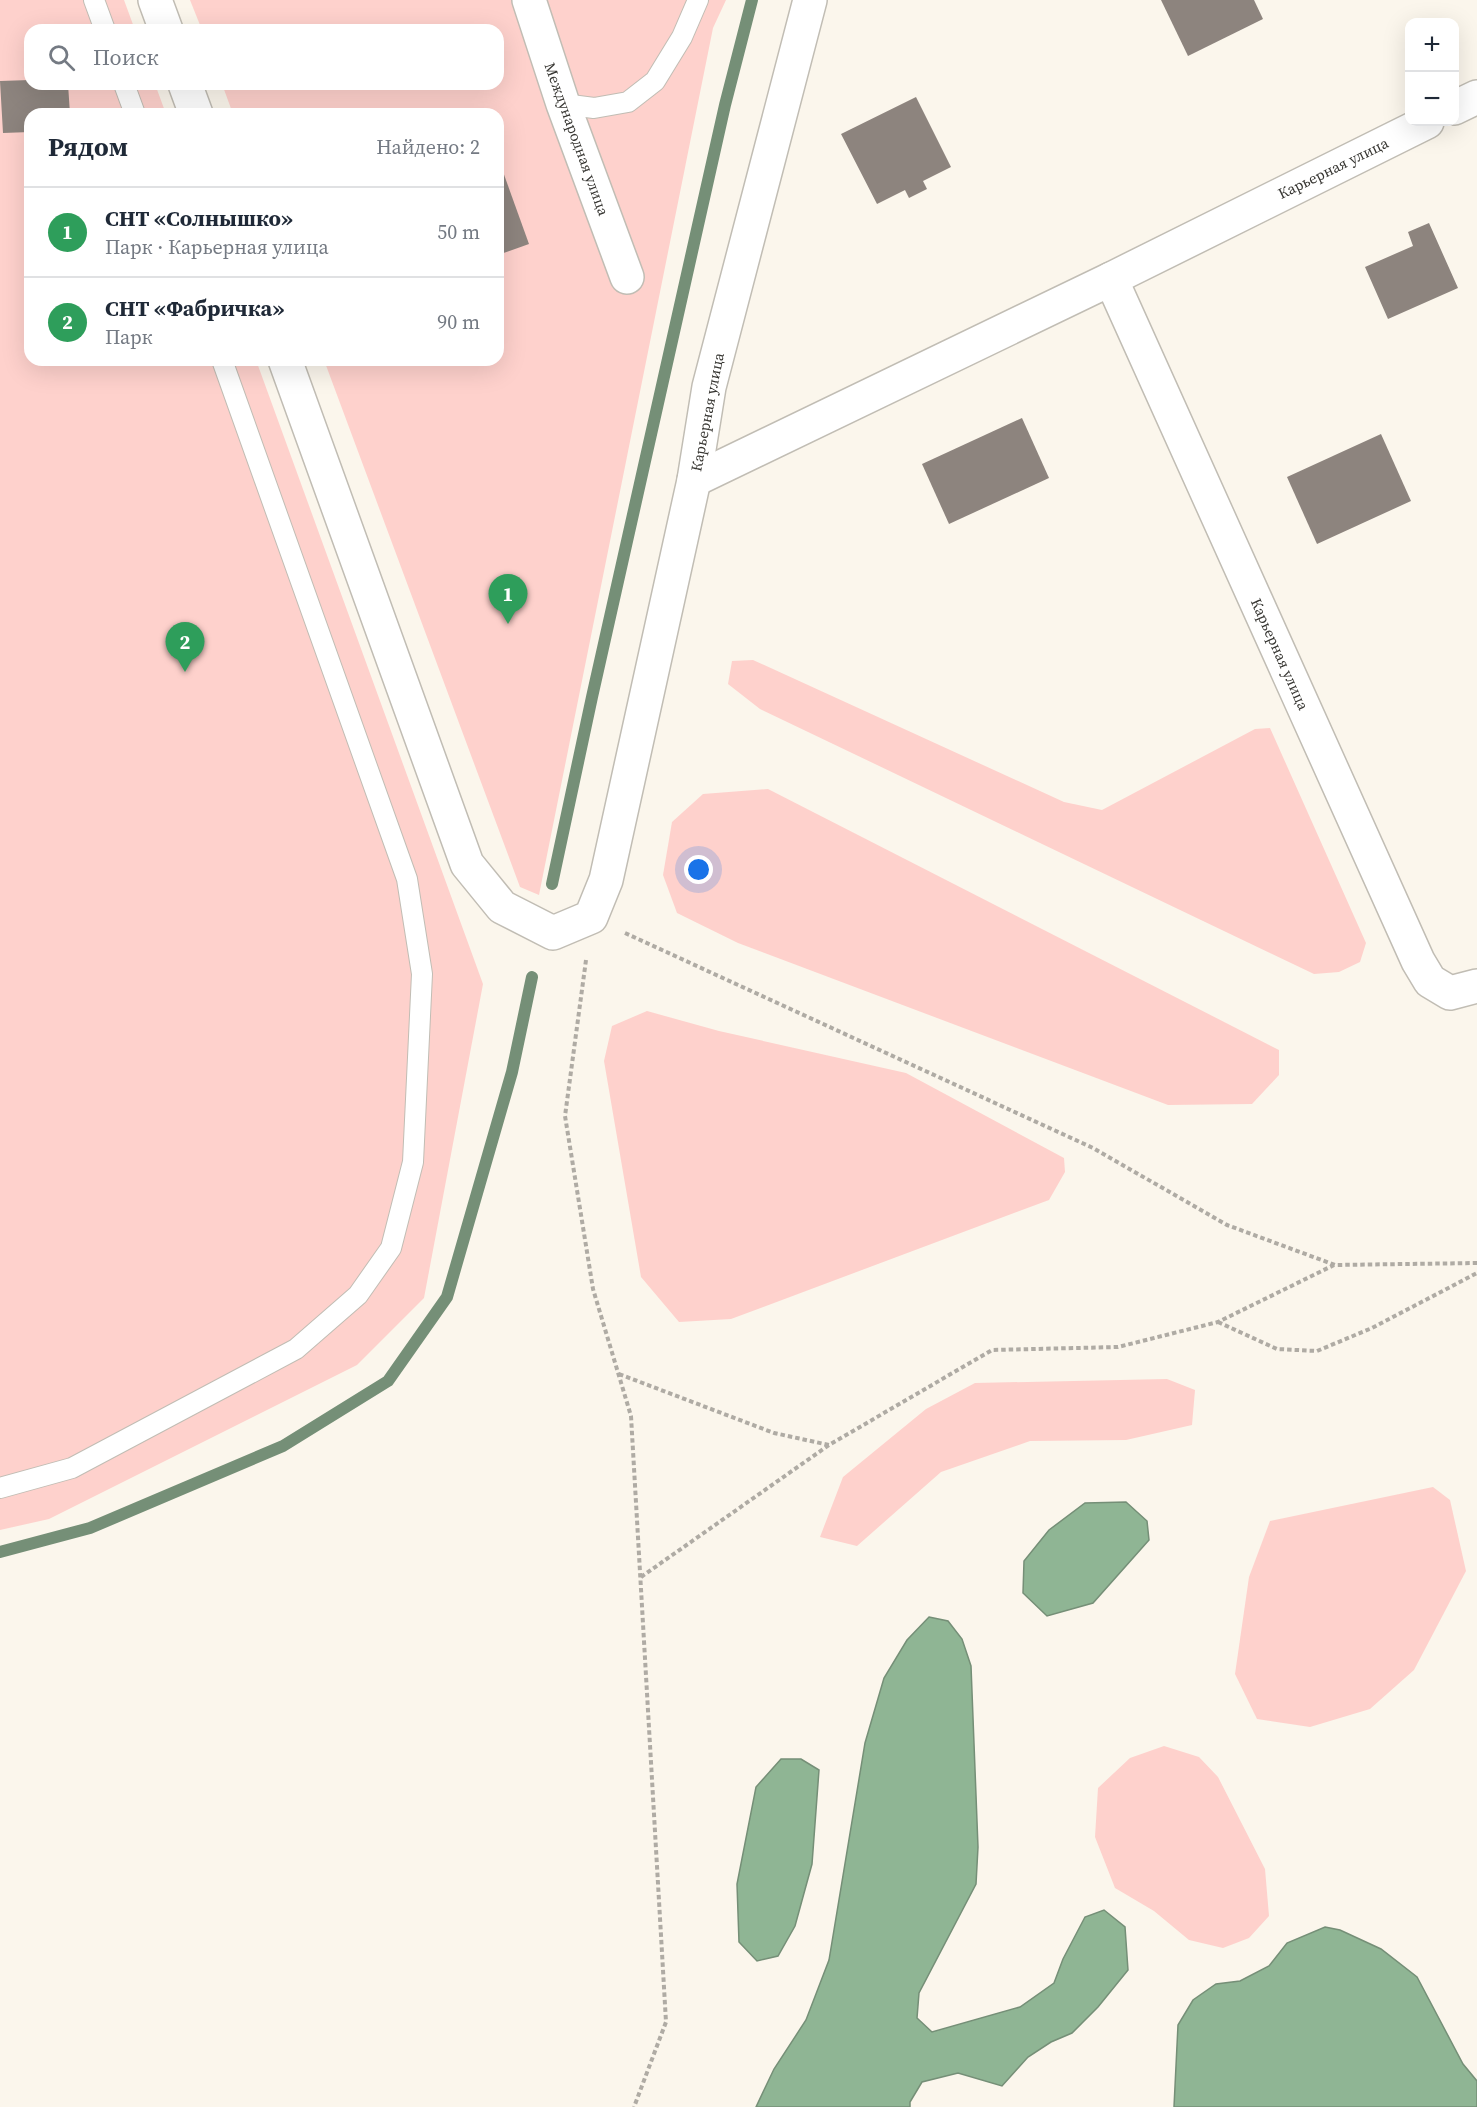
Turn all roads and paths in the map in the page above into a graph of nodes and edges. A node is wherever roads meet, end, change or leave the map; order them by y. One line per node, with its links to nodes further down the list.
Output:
1 (94, 0): 6 (lane)
2 (155, 0): 7 (street)
3 (529, 0): 11 (street, Международная улица)
4 (698, 0): 11 (lane)
5 (810, 0): 20 (street, Карьерная улица)
6 (103, 24)
7 (164, 24)
8 (126, 90): 13 (lane)
9 (187, 90): 14 (street)
10 (1477, 97): 12 (street)
11 (563, 104): 16 (street, Международная улица)
12 (1459, 106)
13 (133, 108)
14 (194, 108)
15 (1419, 126): 17 (street, Карьерная улица)
16 (627, 277)
17 (1111, 279): 20 (street, Карьерная улица); 22 (street, Карьерная улица)
18 (224, 366): 29 (lane)
19 (287, 366): 21 (street)
20 (694, 480): 21 (street)
21 (591, 917): 24 (path); 27 (path)
22 (1477, 986)
23 (1477, 1263): 24 (path)
24 (1335, 1265): 26 (path)
25 (1477, 1273): 26 (path)
26 (1218, 1323): 28 (path)
27 (619, 1374): 28 (path); 30 (path)
28 (829, 1444): 30 (path)
29 (0, 1488)
30 (641, 1577): 31 (path)
31 (634, 2107)

